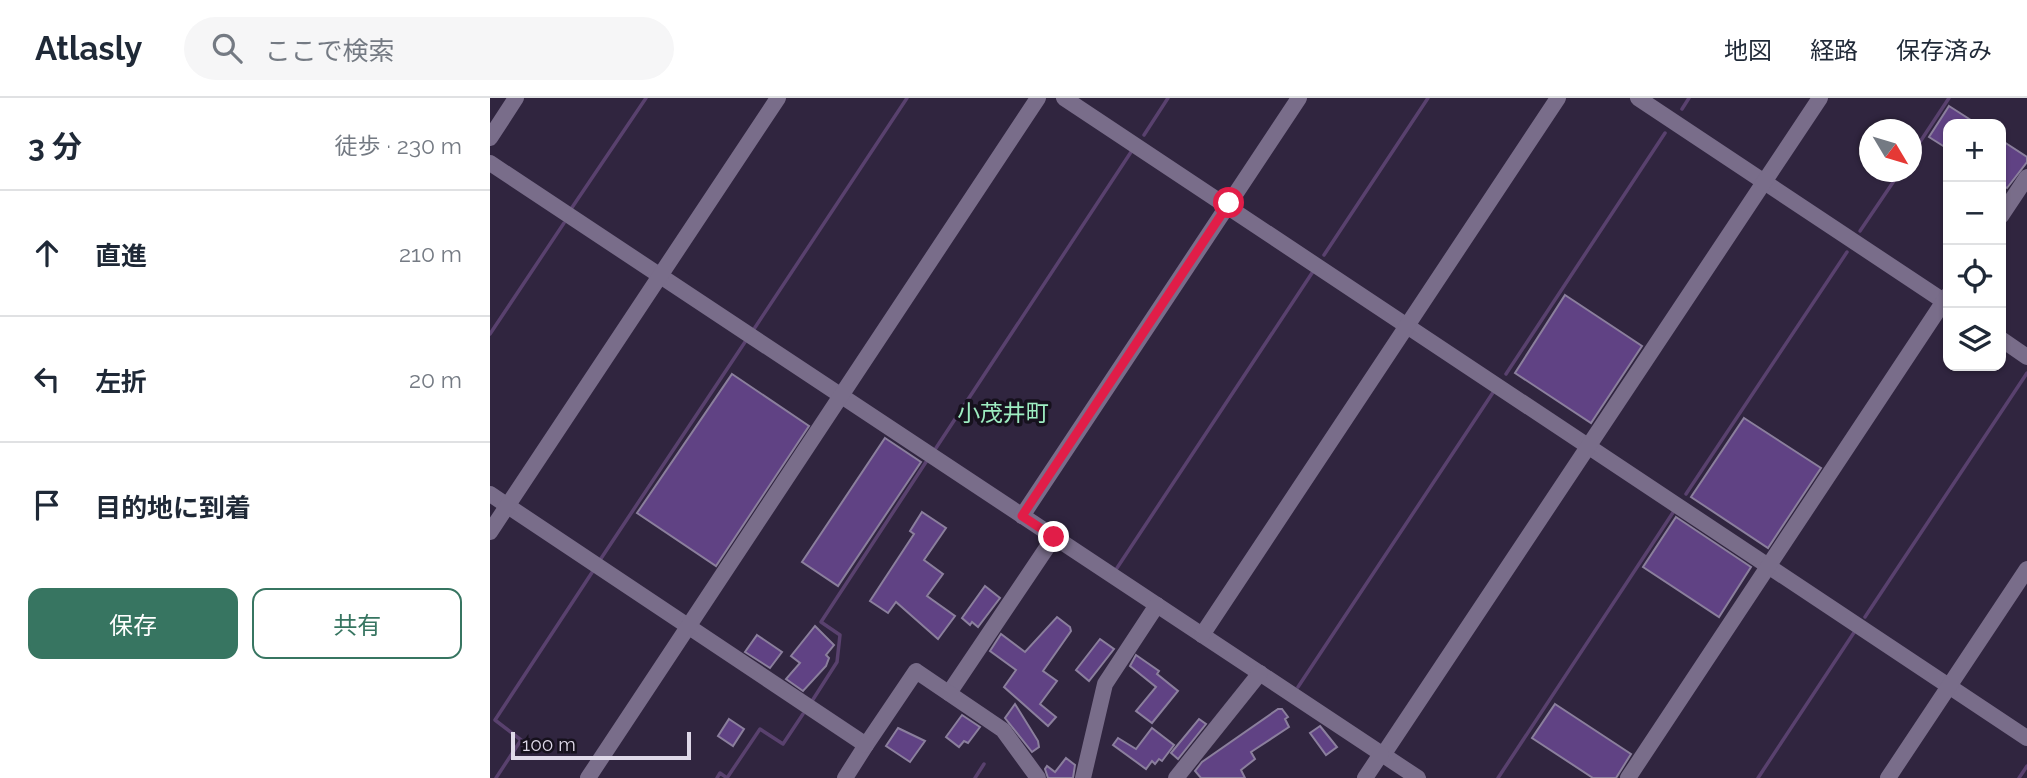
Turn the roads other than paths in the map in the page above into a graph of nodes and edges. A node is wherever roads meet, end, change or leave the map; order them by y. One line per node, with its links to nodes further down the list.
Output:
1 (516, 98): 9 (street)
2 (778, 98): 15 (street)
3 (1038, 98): 21 (street)
4 (1064, 98): 13 (street)
5 (1299, 98): 13 (street)
6 (1558, 98): 18 (street)
7 (1638, 98): 12 (street)
8 (1820, 98): 12 (street)
9 (490, 138)
10 (490, 163): 15 (street)
11 (2027, 177): 14 (street)
12 (1765, 181): 16 (street); 22 (street)
13 (1229, 203): 18 (street); 25 (street)
14 (2006, 208)
15 (660, 276): 21 (street); 24 (street)
16 (1943, 297)
17 (1943, 306): 28 (street)
18 (1410, 322): 22 (street); 32 (street)
19 (2006, 342): 20 (street)
20 (2027, 357)
21 (841, 396): 25 (street); 31 (street)
22 (1588, 447): 28 (street); 38 (street)
23 (490, 494): 24 (street)
24 (508, 506): 26 (street); 31 (street)
25 (1022, 516): 27 (street)
26 (490, 532)
27 (1054, 537): 30 (street); 35 (street)
28 (1769, 566): 34 (street); 46 (street)
29 (2027, 569): 34 (street)
30 (1157, 605): 32 (street); 42 (street)
31 (688, 626): 37 (street); 39 (street)
32 (1202, 635): 33 (street)
33 (1260, 673): 38 (street); 43 (street)
34 (1951, 683): 36 (street); 47 (street)
35 (949, 694): 37 (street); 41 (street)
36 (2027, 738)
37 (866, 745): 40 (street)
38 (1382, 754): 44 (street); 45 (street)
39 (588, 778)
40 (845, 778)
41 (1038, 778)
42 (1083, 778)
43 (1175, 778)
44 (1365, 778)
45 (1418, 778)
46 (1628, 778)
47 (1888, 778)

